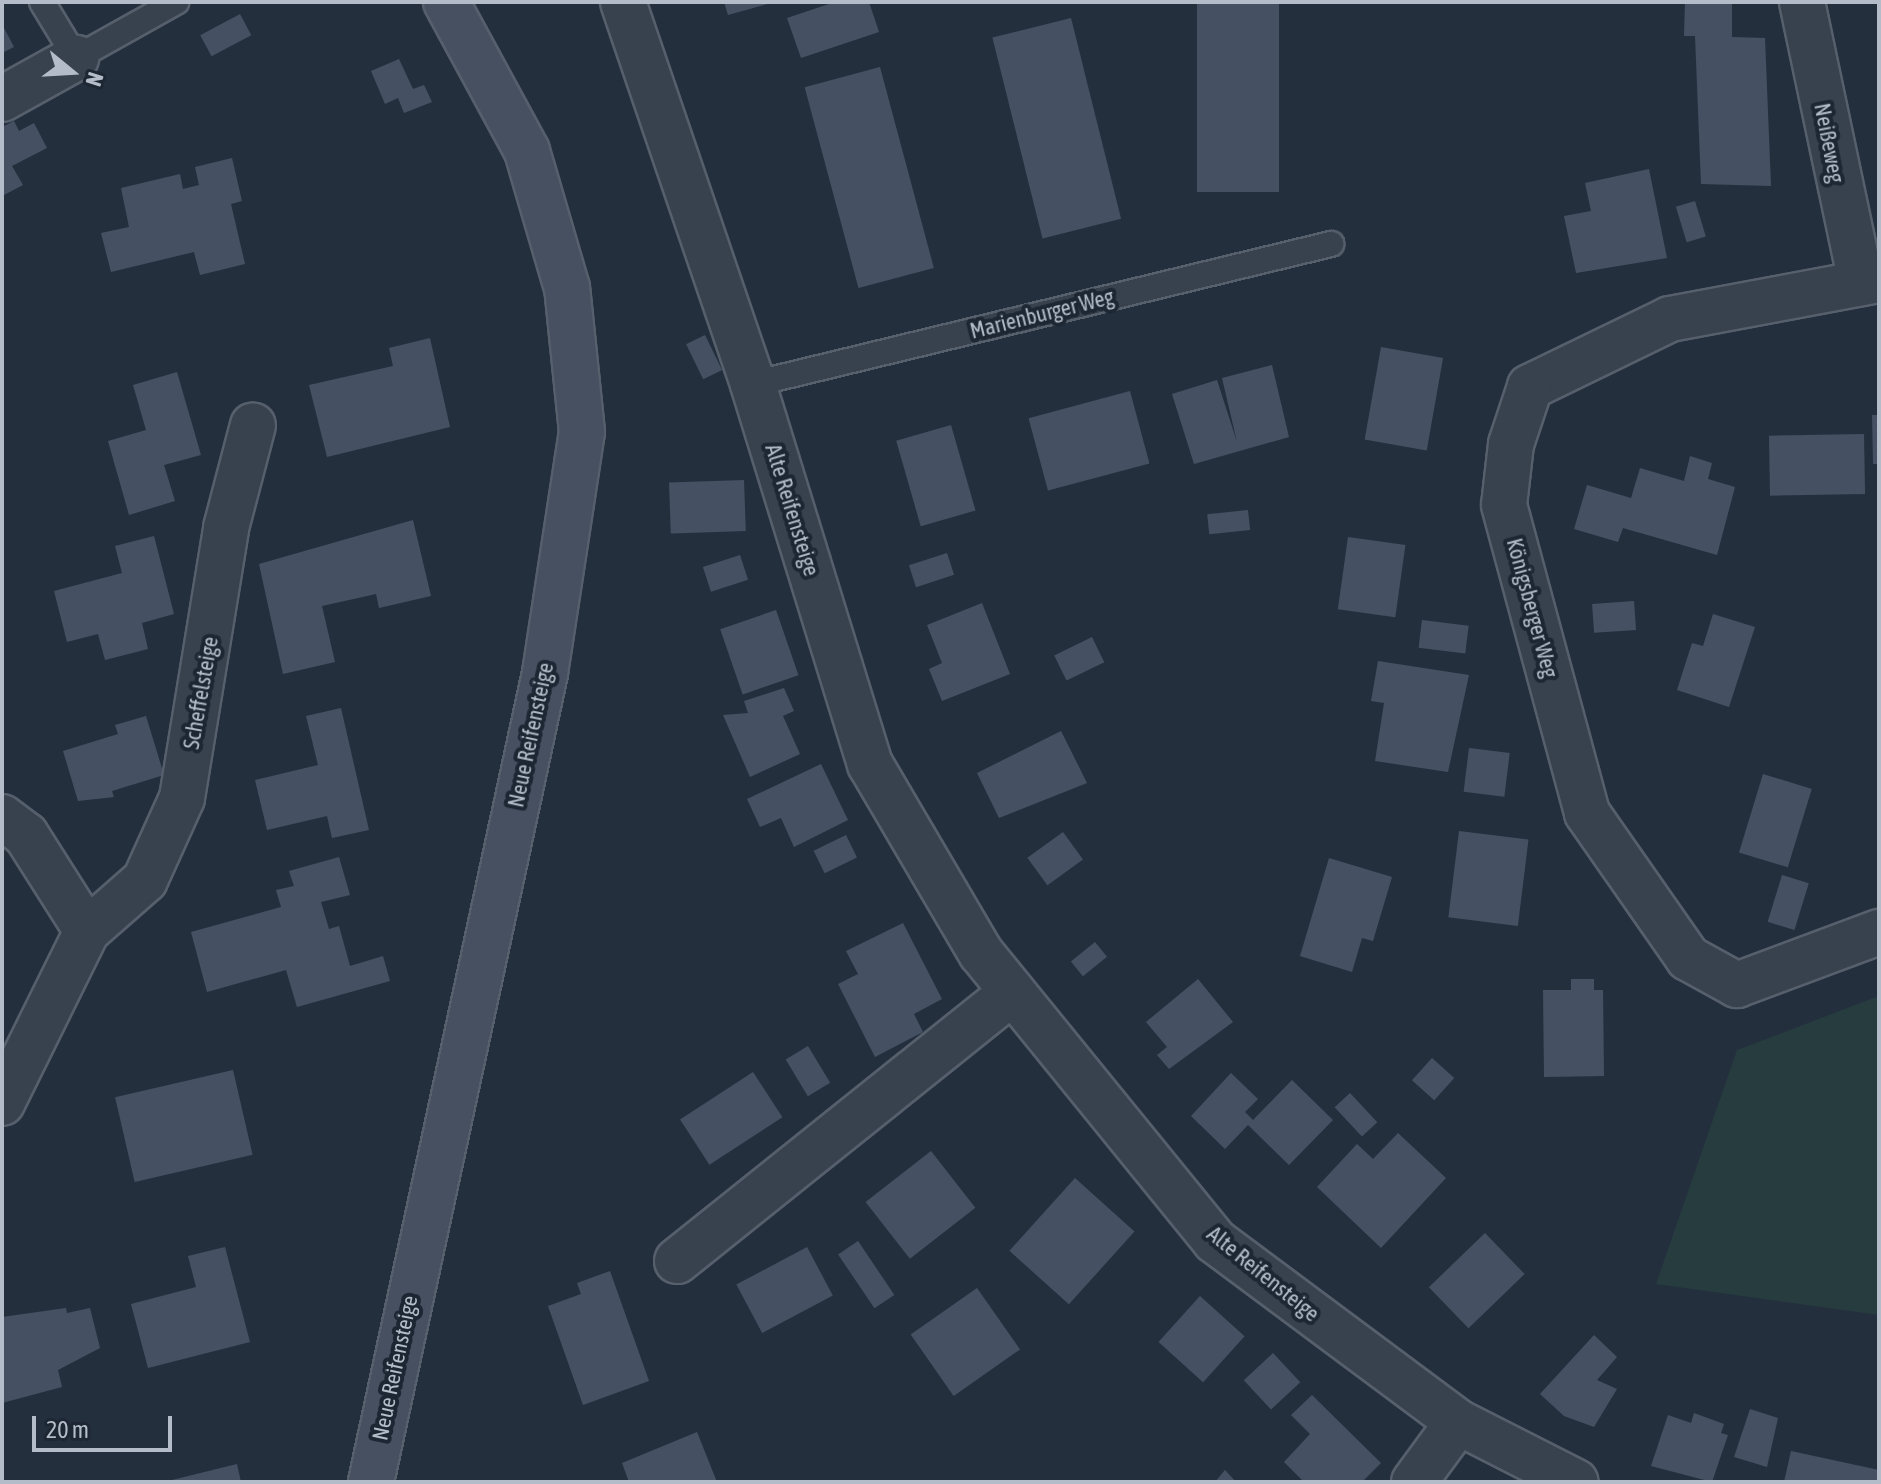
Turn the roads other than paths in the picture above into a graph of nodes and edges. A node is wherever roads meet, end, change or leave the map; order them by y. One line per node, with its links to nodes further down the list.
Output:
1 (42, 2): 6 (lane)
2 (176, 2): 6 (lane)
3 (446, 2): 19 (main road, Neue Reifensteige)
4 (623, 2): 10 (street, Alte Reifensteige)
5 (1802, 2): 9 (street, Neißeweg)
6 (76, 58): 7 (street)
7 (2, 99)
8 (1331, 244): 10 (lane, Marienburger Weg)
9 (1870, 281): 14 (street, Königsberger Weg)
10 (753, 384): 15 (street, Alte Reifensteige)
11 (253, 425): 13 (street, Scheffelsteige)
12 (2, 817): 13 (street)
13 (87, 931): 16 (street, Scheffelsteige)
14 (1879, 932)
15 (1013, 992): 17 (street); 18 (street, Alte Reifensteige)
16 (2, 1103)
17 (677, 1261)
18 (1458, 1422): 20 (street); 21 (street, Alte Reifensteige)
19 (371, 1482)
20 (1414, 1482)
21 (1576, 1482)

